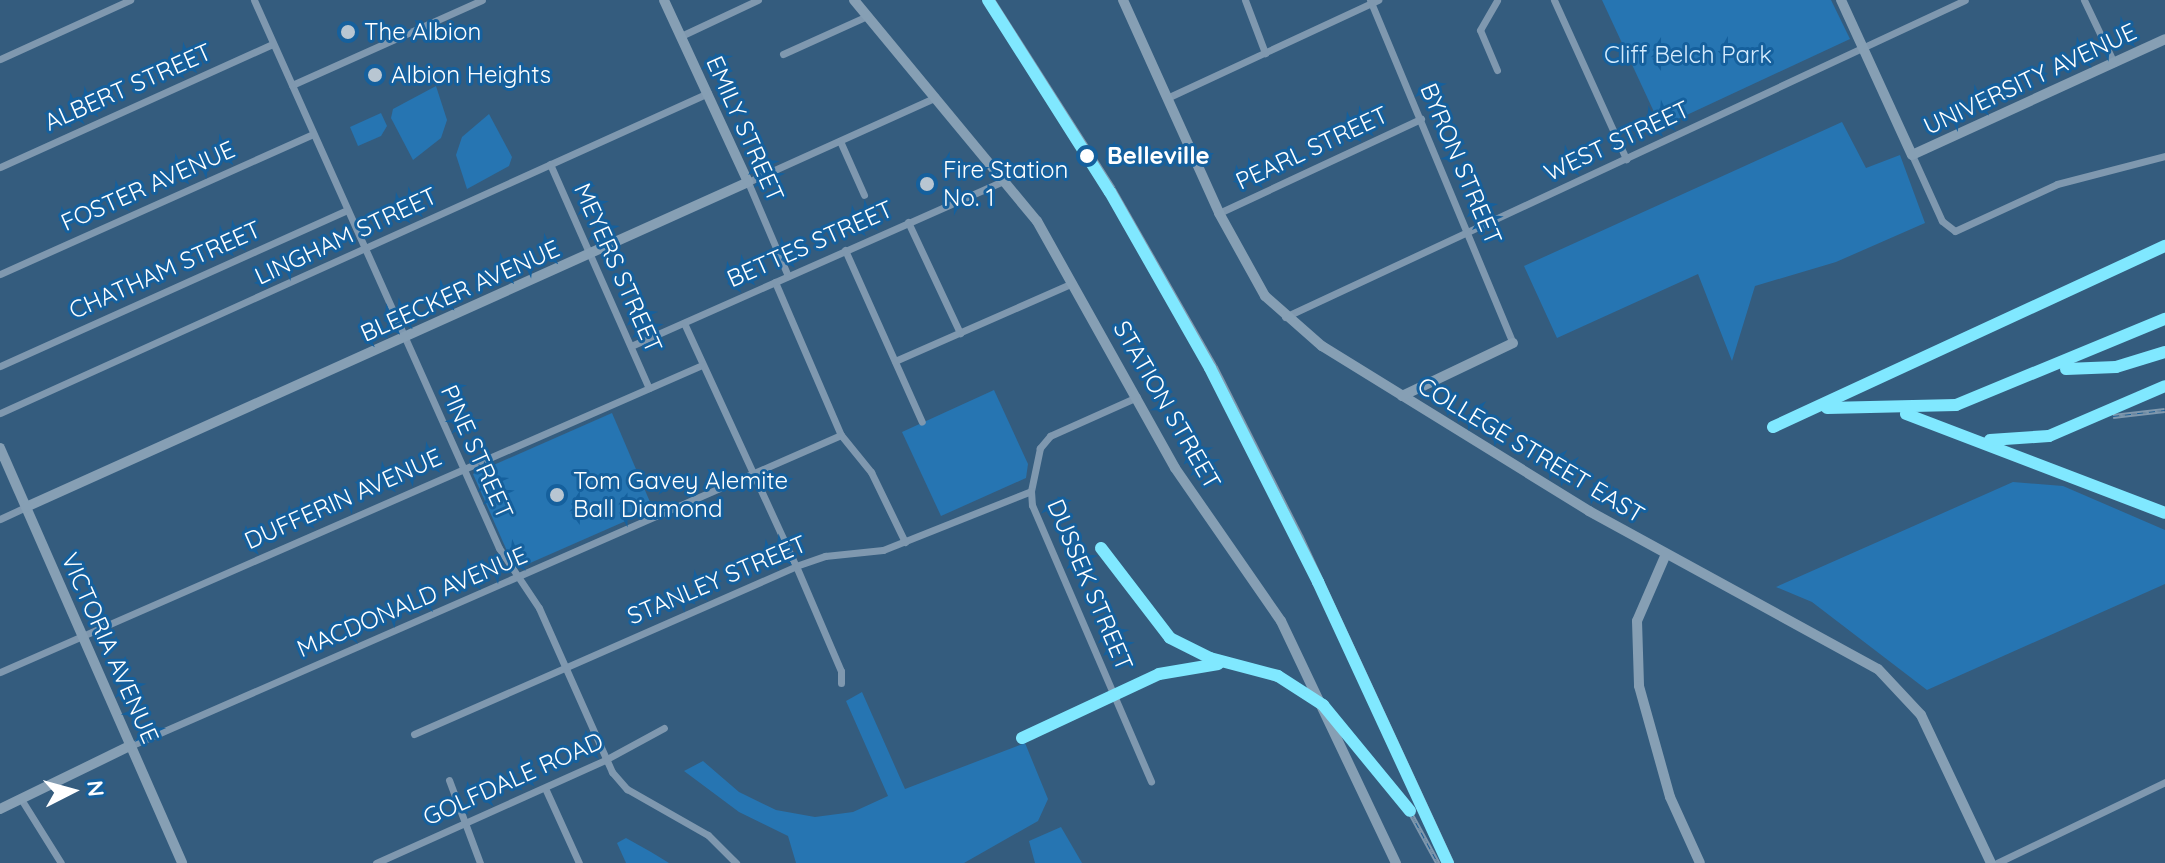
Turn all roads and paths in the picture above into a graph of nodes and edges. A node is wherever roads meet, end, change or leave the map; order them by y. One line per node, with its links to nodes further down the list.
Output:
1 (130, 0): 15 (street)
2 (254, 0): 19 (street, PINE STREET)
3 (482, 0): 26 (street)
4 (664, 0): 17 (street, EMILY STREET)
5 (758, 0): 17 (street)
6 (854, 0): 16 (street, STATION STREET)
7 (1123, 0): 29 (street, COLLEGE STREET EAST)
8 (1245, 0): 21 (street)
9 (1497, 0): 25 (street)
10 (1554, 0): 35 (street)
11 (1841, 0): 20 (street)
12 (1965, 0): 20 (street, WEST STREET)
13 (2084, 0): 24 (street)
14 (1373, 1): 21 (street); 30 (street, BYRON STREET)
15 (114, 3): 23 (street)
16 (867, 16): 22 (street); 28 (street, STATION STREET)
17 (681, 36): 27 (street, EMILY STREET)
18 (2165, 39): 24 (street, UNIVERSITY AVENUE)
19 (273, 44): 26 (street, PINE STREET); 37 (street, ALBERT STREET)
20 (1864, 48): 33 (street); 35 (street, WEST STREET)
21 (1265, 53): 29 (street)
22 (783, 54)
23 (0, 59)
24 (2114, 63): 33 (street, UNIVERSITY AVENUE)
25 (1497, 70)
26 (292, 85): 31 (street, PINE STREET)
27 (708, 93): 36 (street, LINGHAM STREET); 39 (street, EMILY STREET)
28 (936, 97): 32 (street, BLEECKER AVENUE); 38 (street, STATION STREET)
29 (1167, 98): 42 (street, COLLEGE STREET EAST)
30 (1421, 119): 42 (street, PEARL STREET); 44 (street, BYRON STREET)
31 (313, 134): 41 (street, PINE STREET); 48 (street, FOSTER AVENUE)
32 (840, 141): 39 (street, BLEECKER AVENUE); 40 (street)
33 (1912, 155): 34 (street)
34 (2165, 156)
35 (1626, 159): 44 (street, WEST STREET)
36 (550, 164): 45 (street, LINGHAM STREET); 47 (street, MEYERS STREET)
37 (0, 167)
38 (1007, 179): 43 (street, BETTES STREET); 51 (street, STATION STREET)
39 (748, 182): 47 (street, BLEECKER AVENUE); 49 (street, EMILY STREET)
40 (864, 195)
41 (347, 210): 45 (street, PINE STREET); 60 (street, CHATHAM STREET)
42 (1219, 213): 52 (street, COLLEGE STREET EAST)
43 (908, 222): 46 (street, BETTES STREET); 54 (street)
44 (1467, 233): 52 (street, WEST STREET); 56 (street, BYRON STREET)
45 (364, 249): 55 (street, PINE STREET); 64 (street, LINGHAM STREET)
46 (845, 250): 49 (street, BETTES STREET); 58 (street)
47 (590, 255): 55 (street, BLEECKER AVENUE); 57 (street, MEYERS STREET)
48 (0, 274)
49 (788, 276): 50 (street, BETTES STREET)
50 (775, 282): 53 (street, BETTES STREET); 66 (street)
51 (1074, 283): 54 (street); 63 (street, STATION STREET)
52 (1285, 317): 62 (street, COLLEGE STREET EAST)
53 (684, 323): 57 (street, BETTES STREET); 59 (street)
54 (960, 333): 58 (street)
55 (404, 339): 68 (street, PINE STREET); 71 (street, BLEECKER AVENUE)
56 (1513, 343): 62 (street)
57 (631, 346): 61 (street, MEYERS STREET)
58 (895, 361): 65 (street)
59 (702, 365): 61 (street, DUFFERIN AVENUE); 69 (street)
60 (0, 366)
61 (649, 388): 68 (street, DUFFERIN AVENUE)
62 (1402, 396): 74 (street, COLLEGE STREET EAST)
63 (1137, 397): 70 (street); 98 (street, STATION STREET)
64 (0, 413)
65 (922, 422)
66 (841, 435): 69 (street, MACDONALD AVENUE); 73 (street)
67 (0, 448): 71 (street, VICTORIA AVENUE)
68 (462, 469): 76 (street, PINE STREET); 77 (street, DUFFERIN AVENUE)
69 (751, 475): 75 (street); 76 (street, MACDONALD AVENUE)
70 (1031, 491): 73 (street, STANLEY STREET); 86 (street, DUSSEK STREET)
71 (26, 507): 72 (street, BLEECKER AVENUE); 77 (street, VICTORIA AVENUE)
72 (0, 519)
73 (905, 542): 75 (street, STANLEY STREET)
74 (1666, 554): 99 (street); 100 (street, COLLEGE STREET EAST)
75 (796, 566): 78 (street, STANLEY STREET); 80 (street)
76 (519, 577): 78 (street, PINE STREET); 83 (street, MACDONALD AVENUE)
77 (82, 635): 79 (street, DUFFERIN AVENUE); 83 (street, VICTORIA AVENUE)
78 (565, 667): 82 (street, STANLEY STREET); 84 (street, PINE STREET)
79 (0, 672)
80 (841, 683)
81 (664, 728): 84 (street, GOLFDALE ROAD)
82 (414, 734)
83 (130, 746): 89 (street, MACDONALD AVENUE); 93 (street, VICTORIA AVENUE)
84 (605, 760): 88 (street, GOLFDALE ROAD); 97 (street, PINE STREET)
85 (449, 780): 91 (street)
86 (1151, 781)
87 (2165, 782): 101 (street)
88 (545, 788): 91 (street, GOLFDALE ROAD); 96 (street)
89 (21, 799): 90 (street, MACDONALD AVENUE); 92 (street)
90 (0, 809)
91 (463, 824): 94 (street, GOLFDALE ROAD); 95 (street)
92 (61, 863)
93 (182, 863)
94 (376, 863)
95 (480, 863)
96 (579, 863)
97 (736, 863)
98 (1396, 863)
99 (1700, 863)
100 (1991, 863)
101 (1997, 863)

